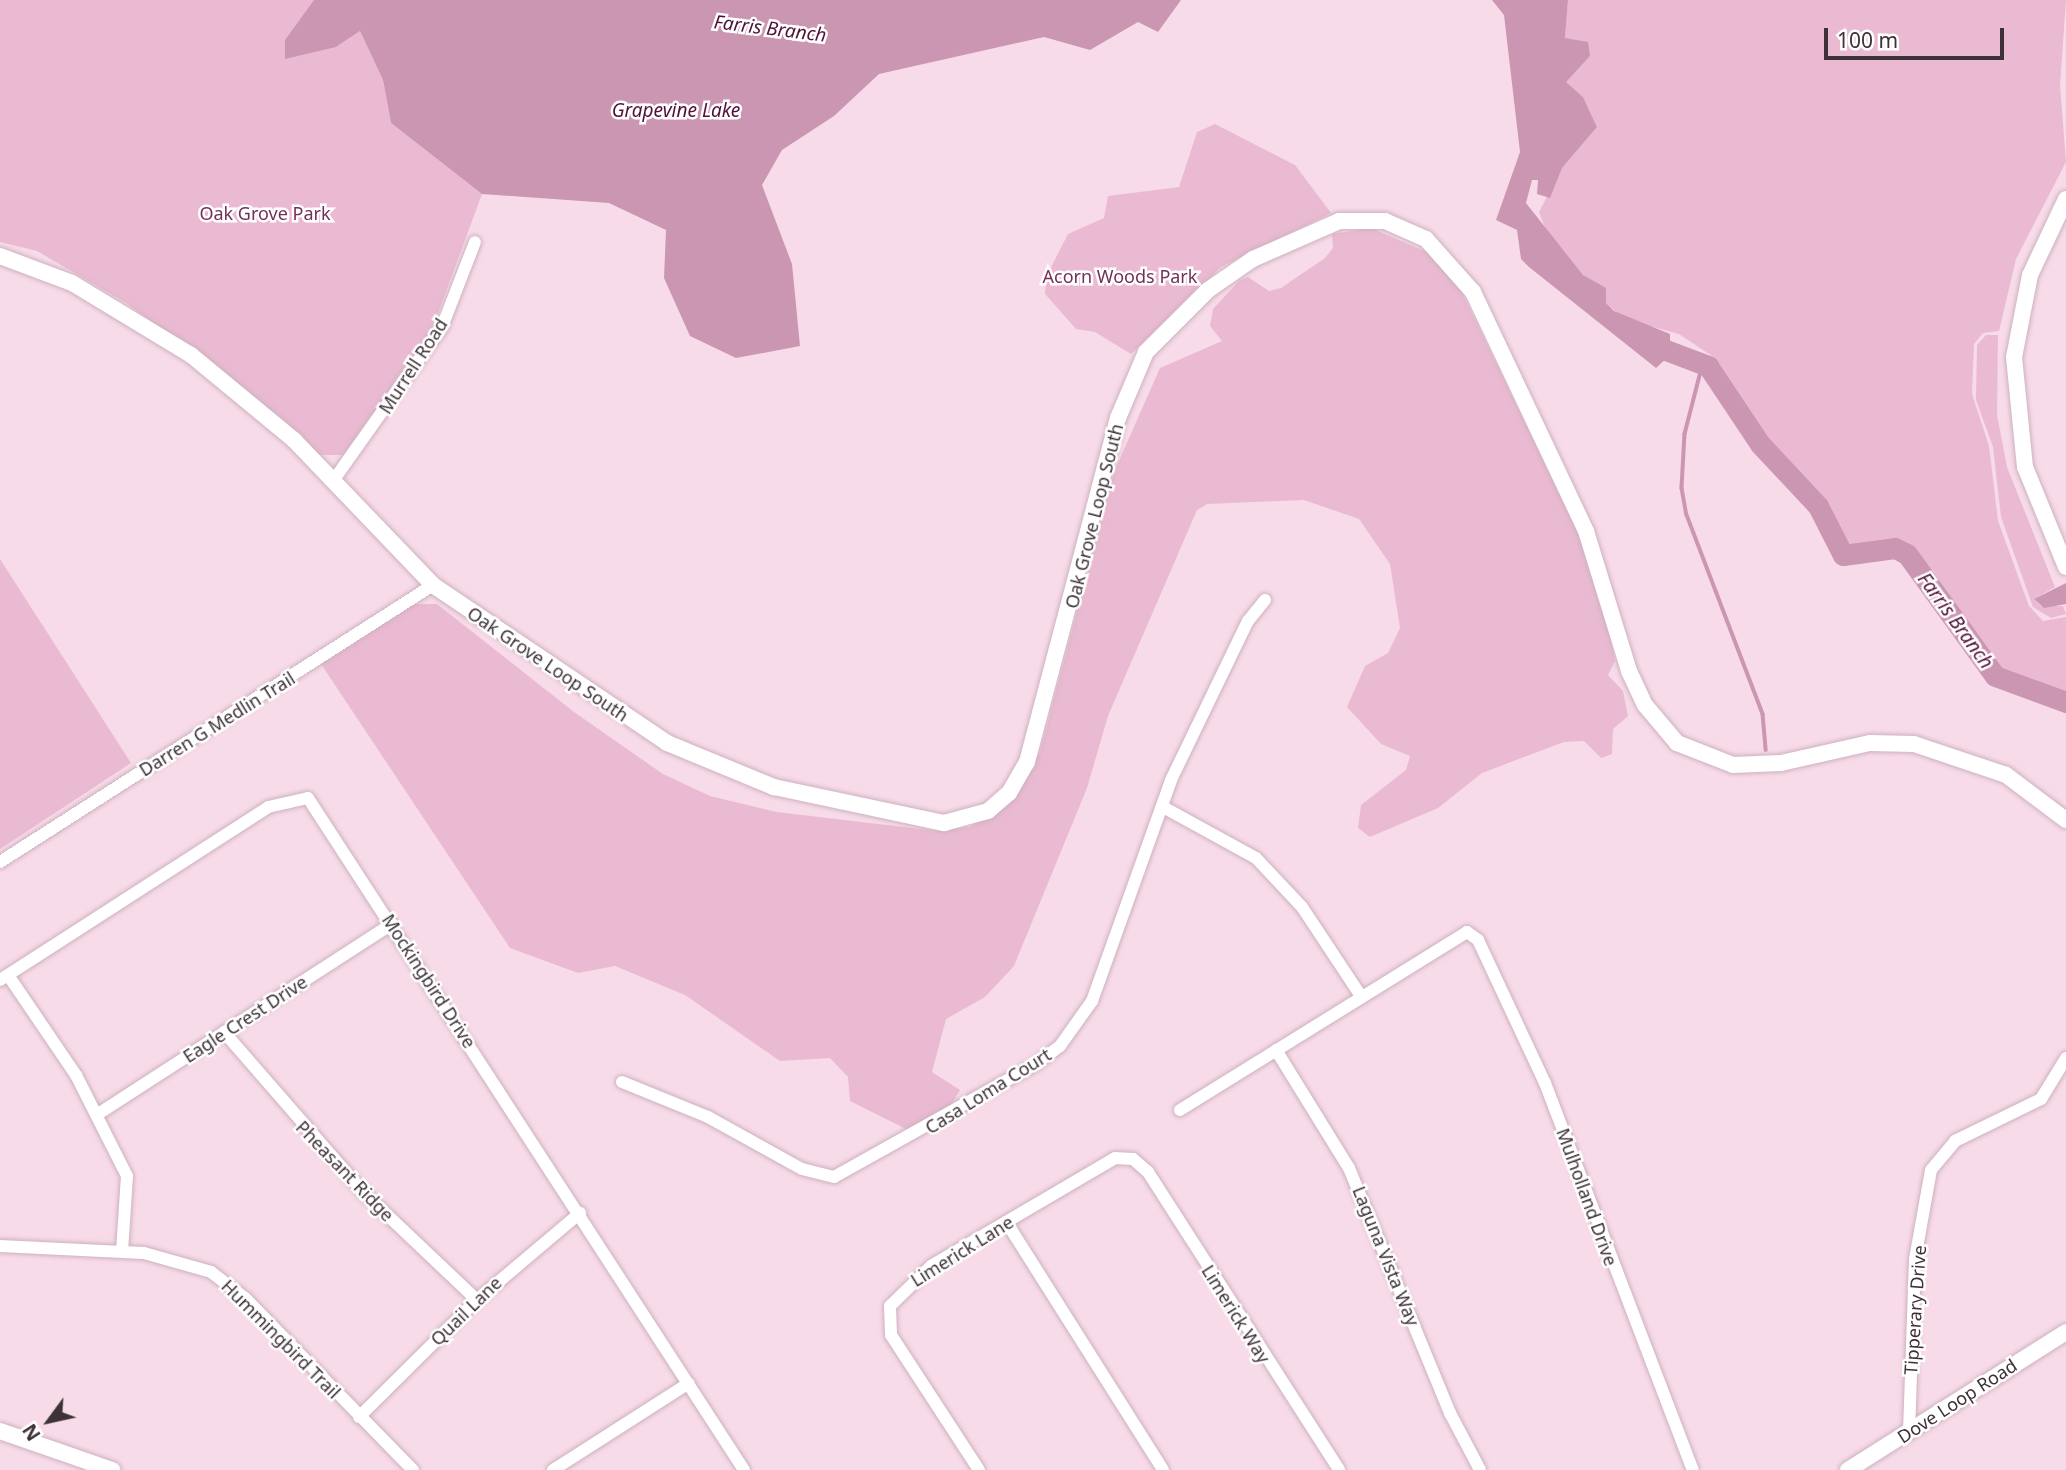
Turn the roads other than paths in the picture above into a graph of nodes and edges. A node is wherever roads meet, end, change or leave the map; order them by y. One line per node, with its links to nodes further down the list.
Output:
1 (2066, 199): 5 (street)
2 (475, 242): 4 (street, Murrell Road)
3 (0, 256): 4 (street, Oak Grove Loop South)
4 (333, 481): 6 (street, Oak Grove Loop South)
5 (2066, 567)
6 (433, 584): 9 (street, Oak Grove Loop South); 10 (street, Darren G Medlin Trail)
7 (1265, 600): 8 (street, Casa Loma Court)
8 (1163, 807): 13 (street); 17 (street, Casa Loma Court)
9 (2066, 820)
10 (0, 862)
11 (392, 924): 12 (street, Mockingbird Drive); 14 (street, Eagle Crest Drive); 22 (street, Mockingbird Drive)
12 (4, 978): 20 (street)
13 (1361, 996): 15 (street); 40 (street, Mulholland Drive)
14 (224, 1032): 20 (street, Eagle Crest Drive); 26 (street, Pheasant Ridge)
15 (1276, 1050): 19 (street); 39 (street, Laguna Vista Way)
16 (2066, 1058): 18 (street, Tipperary Drive)
17 (622, 1082)
18 (2059, 1090): 31 (street, Tipperary Drive)
19 (1180, 1110)
20 (98, 1114): 25 (street)
21 (1133, 1159): 23 (street, Limerick Lane); 38 (street, Limerick Way)
22 (580, 1213): 26 (street, Quail Lane); 28 (street, Mockingbird Drive)
23 (1007, 1223): 36 (street, Limerick Lane); 37 (street)
24 (0, 1246): 25 (street, Hummingbird Trail)
25 (122, 1251): 29 (street, Hummingbird Trail)
26 (477, 1300): 29 (street, Quail Lane)
27 (2066, 1332): 31 (street, Dove Loop Road)
28 (689, 1383): 34 (street); 35 (street, Mockingbird Drive)
29 (359, 1417): 33 (street, Hummingbird Trail)
30 (0, 1431): 32 (street)
31 (1909, 1432): 41 (street, Dove Loop Road)
32 (112, 1470)
33 (412, 1470)
34 (553, 1470)
35 (744, 1470)
36 (979, 1470)
37 (1163, 1470)
38 (1339, 1470)
39 (1480, 1470)
40 (1693, 1470)
41 (1847, 1470)

